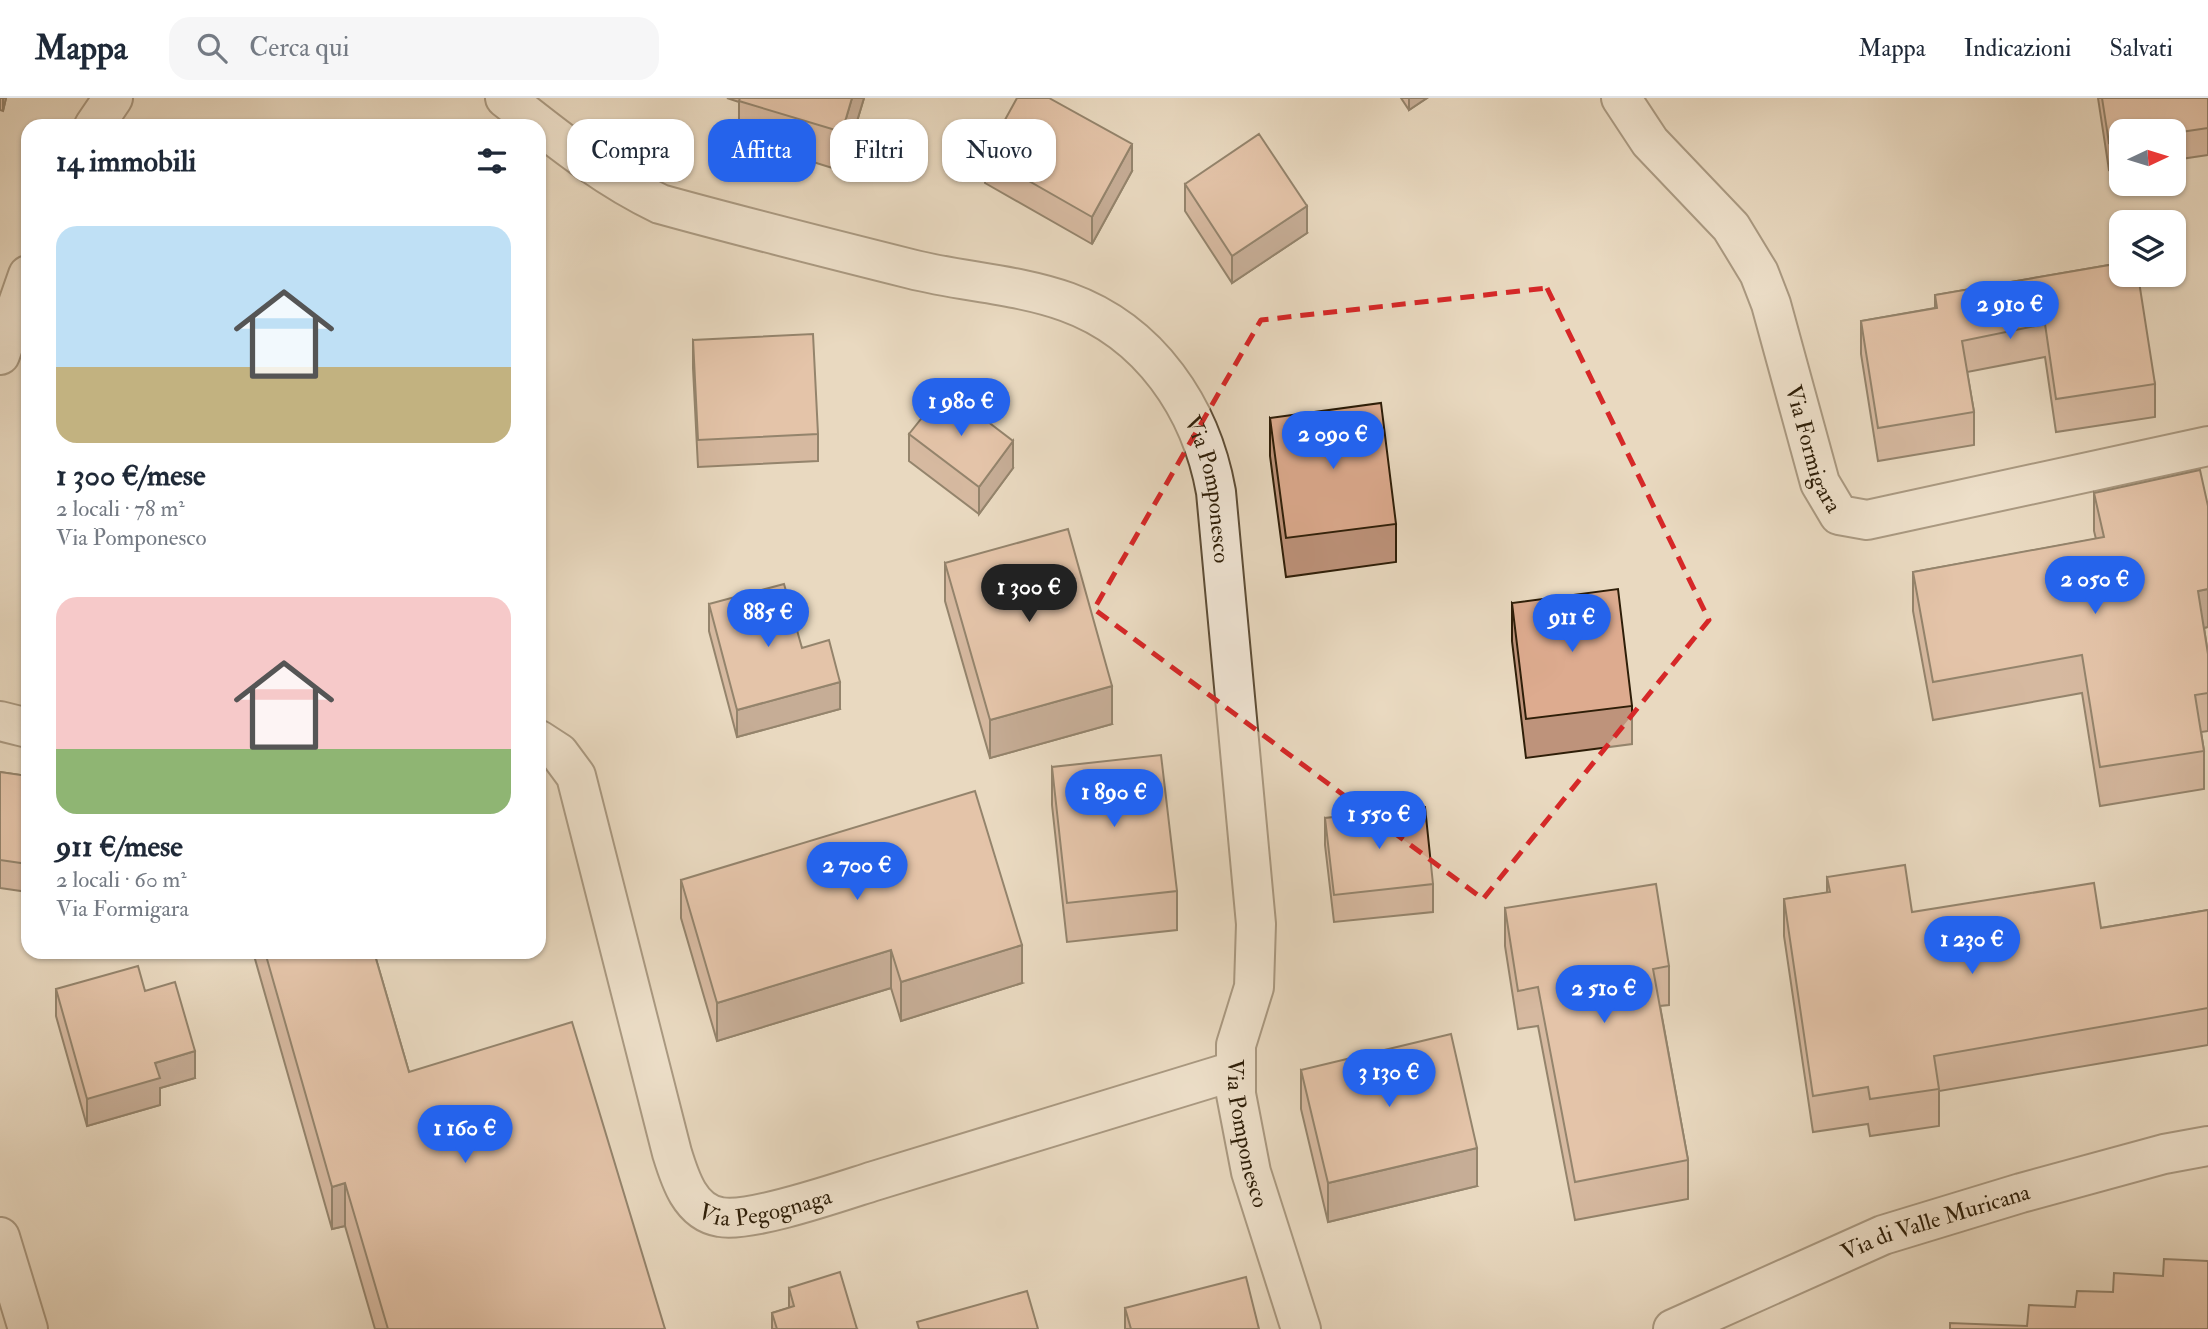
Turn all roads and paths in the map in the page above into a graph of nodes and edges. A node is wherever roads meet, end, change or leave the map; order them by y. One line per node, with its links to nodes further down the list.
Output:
1 (113, 98): 4 (street)
2 (505, 98): 5 (street, Via Pomponesco)
3 (1621, 98): 9 (street, Via Formigara)
4 (99, 119)
5 (532, 119)
6 (546, 129): 13 (street, Via Pomponesco)
7 (21, 295): 8 (street)
8 (0, 355)
9 (2208, 446)
10 (0, 721): 11 (street)
11 (21, 726)
12 (546, 745): 13 (street, Via Pegognaga)
13 (1234, 1071): 17 (street, Via Pomponesco)
14 (2208, 1146): 18 (street, Via di Valle Muricana)
15 (0, 1237): 16 (street)
16 (28, 1329)
17 (1301, 1329)
18 (1673, 1329)

